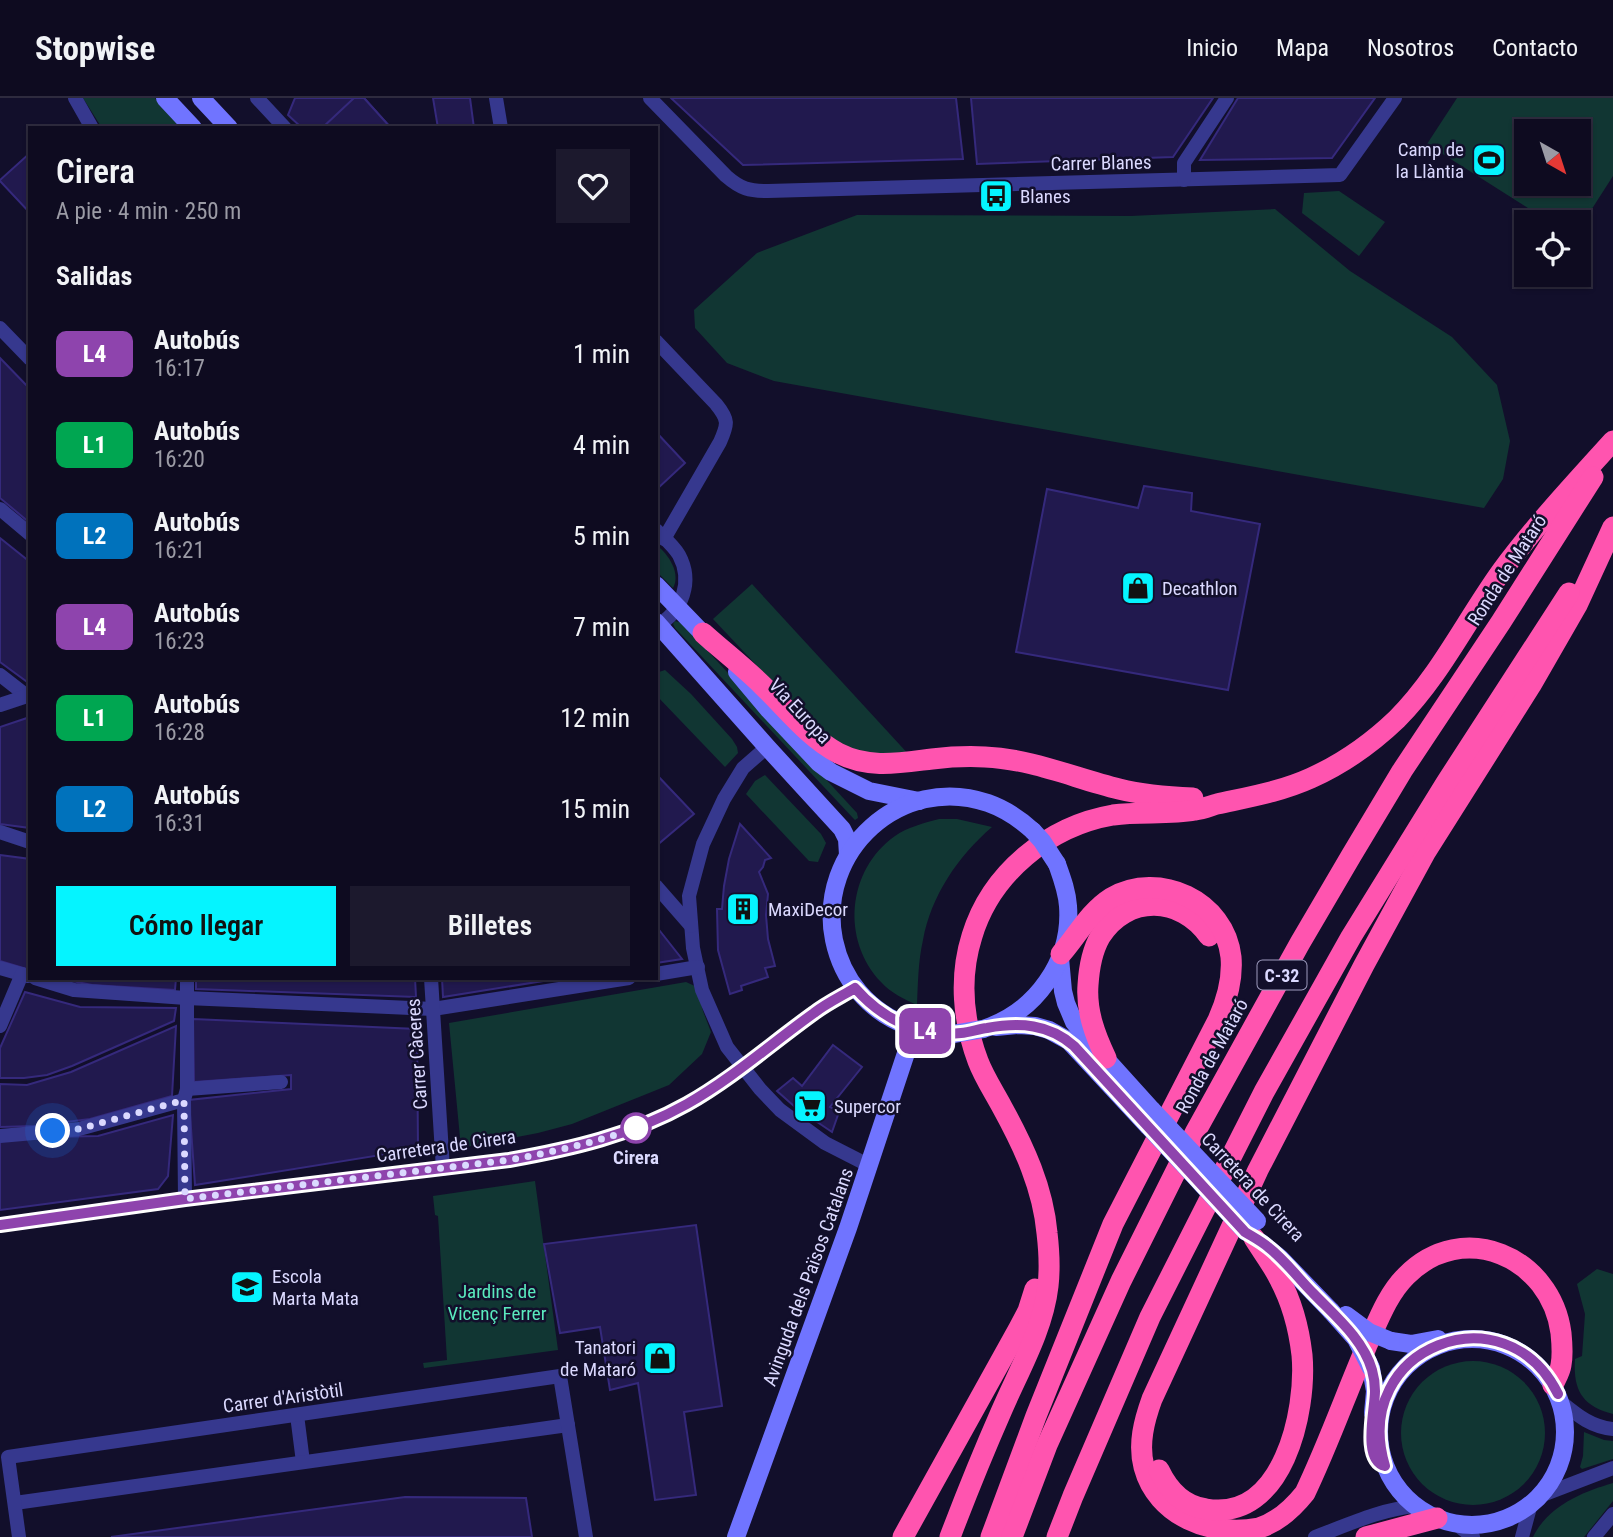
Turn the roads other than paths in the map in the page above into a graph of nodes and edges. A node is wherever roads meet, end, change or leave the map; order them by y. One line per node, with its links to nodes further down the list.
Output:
1 (75, 98): 11 (street)
2 (165, 98): 12 (street)
3 (201, 98): 13 (street)
4 (257, 98): 10 (street)
5 (278, 98): 10 (street)
6 (496, 98): 15 (street)
7 (650, 98): 16 (street, Carrer Blanes)
8 (1227, 98): 16 (street)
9 (1395, 98): 16 (street, Carrer Blanes)
10 (271, 113): 14 (street)
11 (91, 126)
12 (191, 126)
13 (227, 126)
14 (283, 126)
15 (500, 126)
16 (1184, 180)
17 (0, 328): 19 (street)
18 (658, 343): 24 (street)
19 (28, 357)
20 (1613, 443): 36 (highway); 92 (highway, Ronda de Mataró / C-32)
21 (0, 509): 23 (street)
22 (1613, 525): 67 (highway); 93 (highway, C-32)
23 (28, 532)
24 (659, 534): 26 (street)
25 (658, 587): 26 (street, Via Europa)
26 (677, 608): 27 (street); 29 (street, Via Europa)
27 (658, 623)
28 (658, 625): 34 (street)
29 (703, 633): 35 (street, Via Europa); 36 (highway)
30 (0, 675): 31 (street)
31 (28, 695)
32 (28, 696): 33 (street)
33 (0, 705)
34 (767, 747): 39 (street); 41 (street)
35 (919, 801): 39 (street); 42 (street, bridge)
36 (1215, 804): 71 (highway)
37 (0, 832): 38 (street)
38 (28, 841)
39 (848, 855): 52 (street)
40 (658, 888): 41 (street)
41 (691, 926): 44 (street)
42 (1060, 956): 56 (street); 58 (street, Carretera de Cirera); 59 (highway)
43 (0, 968): 46 (street)
44 (698, 968): 45 (street); 60 (street)
45 (658, 974)
46 (28, 976)
47 (28, 978): 55 (street)
48 (42, 980): 53 (street)
49 (187, 980): 53 (street)
50 (431, 980): 54 (street, Carrer Càceres)
51 (616, 980): 54 (street)
52 (855, 988): 57 (street); 60 (street, Carretera de Cirera)
53 (186, 998): 54 (street); 62 (street)
54 (433, 1009): 66 (street, Carrer Càceres)
55 (0, 1026)
56 (984, 1028): 57 (street, bridge); 63 (street, Carretera de Cirera)
57 (914, 1029): 65 (street, Avinguda dels Països Catalans)
58 (1106, 1058): 59 (highway); 63 (street, Carretera de Cirera)
59 (1195, 1064): 91 (highway)
60 (743, 1068): 65 (street); 66 (street, Carretera de Cirera)
61 (281, 1082): 62 (street)
62 (185, 1095): 64 (street); 68 (street)
63 (1150, 1118): 70 (street, Carretera de Cirera, bridge)
64 (0, 1136)
65 (870, 1166): 89 (street, Avinguda dels Països Catalans)
66 (443, 1169): 68 (street, Carretera de Cirera)
67 (1258, 1170): 70 (highway); 74 (highway)
68 (185, 1199): 69 (street, Carretera de Cirera)
69 (0, 1225)
70 (1252, 1230): 72 (street, Carretera de Cirera)
71 (1048, 1258): 86 (highway); 90 (highway)
72 (1332, 1307): 73 (street, Carretera de Cirera, bridge); 79 (street, Carretera de Cirera, bridge)
73 (1488, 1340): 74 (street); 79 (street)
74 (1557, 1393): 77 (street); 81 (street)
75 (297, 1415): 76 (street, Carrer d'Aristòtil); 78 (street); 82 (street, Carrer d'Aristòtil)
76 (568, 1425): 78 (street); 88 (street, Carrer d'Aristòtil)
77 (1613, 1429)
78 (303, 1462): 82 (street)
79 (1385, 1466): 83 (street)
80 (1613, 1468): 81 (street)
81 (1535, 1500): 85 (street); 97 (street)
82 (15, 1503): 87 (street, Carrer d'Aristòtil)
83 (1416, 1506): 85 (street); 94 (street)
84 (1613, 1514): 98 (street)
85 (1446, 1521): 95 (highway); 96 (street)
86 (903, 1536)
87 (19, 1537)
88 (586, 1537)
89 (736, 1537)
90 (950, 1537)
91 (991, 1537)
92 (1012, 1537)
93 (1057, 1537)
94 (1315, 1537)
95 (1367, 1537)
96 (1473, 1537)
97 (1522, 1537)
98 (1594, 1537)

